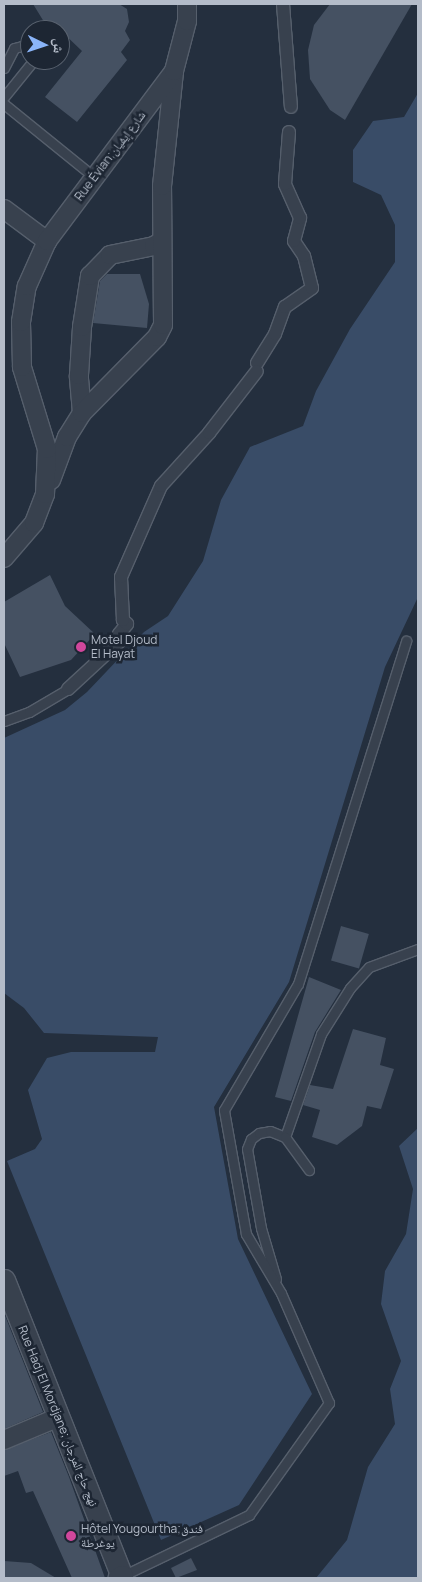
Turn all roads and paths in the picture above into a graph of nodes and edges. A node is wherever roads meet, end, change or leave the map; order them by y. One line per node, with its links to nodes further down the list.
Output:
1 (188, 4): 6 (street, Rue Évian;شارع إيفيان)
2 (282, 4): 9 (street)
3 (20, 46): 4 (lane)
4 (4, 68)
5 (26, 70): 7 (lane)
6 (174, 71): 11 (street, Rue Évian;شارع إيفيان); 14 (street, Rue Évian;شارع إيفيان)
7 (4, 96)
8 (4, 104): 11 (lane)
9 (291, 107)
10 (289, 132): 19 (street)
11 (94, 177): 13 (street, Rue Évian;شارع إيفيان)
12 (4, 209): 13 (street)
13 (47, 241): 16 (street, Rue Évian;شارع إيفيان)
14 (162, 241): 15 (street, Rue Évian;شارع إيفيان); 15 (street)
15 (82, 413): 16 (street, Rue Évian;شارع إيفيان)
16 (45, 494): 17 (street, Rue Évian;شارع إيفيان)
17 (4, 558)
18 (406, 641): 25 (lane)
19 (68, 689): 20 (lane)
20 (4, 721)
21 (418, 949): 22 (lane)
22 (286, 1137): 23 (lane); 25 (lane)
23 (309, 1170)
24 (5, 1288): 26 (street, Rue Hadj El Mordjane; نهج حاج المرجان)
25 (280, 1293): 28 (lane)
26 (59, 1417): 27 (street); 28 (street, Rue Hadj El Mordjane; نهج حاج المرجان)
27 (4, 1440)
28 (120, 1577)

